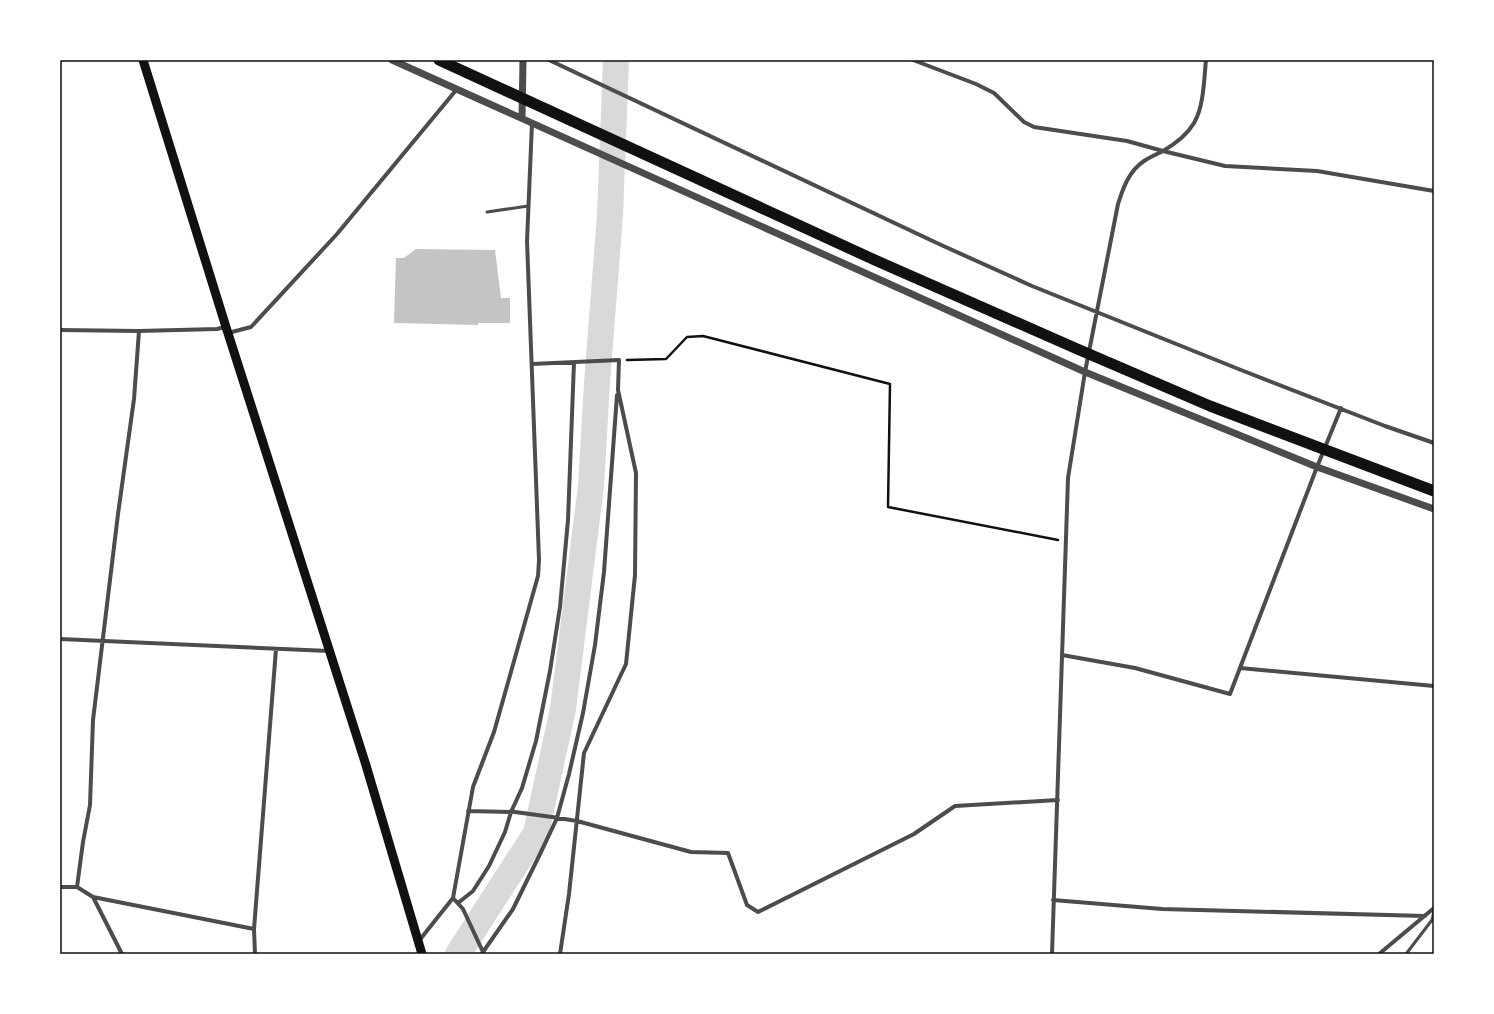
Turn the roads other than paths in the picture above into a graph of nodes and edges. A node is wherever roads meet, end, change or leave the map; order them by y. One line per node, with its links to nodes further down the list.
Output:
1 (143, 60): 17 (main road)
2 (392, 60): 8 (street)
3 (439, 60): 26 (highway)
4 (524, 60): 9 (street)
5 (549, 60): 15 (street)
6 (913, 60): 11 (street)
7 (1206, 60): 11 (street)
8 (458, 89): 9 (street); 17 (street)
9 (522, 118): 10 (street)
10 (532, 122): 13 (street); 21 (street)
11 (1163, 151): 12 (street); 15 (street)
12 (1434, 191)
13 (528, 206): 14 (lane); 20 (street)
14 (487, 212)
15 (1096, 313): 21 (street); 23 (street)
16 (60, 330): 18 (street)
17 (227, 330): 18 (street); 31 (main road)
18 (139, 331): 29 (street)
19 (574, 362): 20 (street); 22 (street); 37 (street)
20 (532, 364): 36 (street)
21 (1085, 372): 25 (street); 32 (street)
22 (618, 390): 38 (street); 39 (street)
23 (1341, 408): 24 (street); 25 (street)
24 (1434, 443)
25 (1317, 467): 27 (street); 33 (street)
26 (1434, 491)
27 (1434, 509)
28 (60, 639): 29 (street)
29 (104, 641): 30 (street); 41 (street)
30 (276, 649): 31 (street); 48 (street)
31 (330, 651): 49 (main road)
32 (1062, 655): 33 (street); 35 (street)
33 (1240, 668): 34 (street)
34 (1434, 686)
35 (1058, 800): 39 (street); 44 (street)
36 (468, 811): 37 (street); 43 (street)
37 (513, 812): 38 (street); 45 (street)
38 (554, 817): 39 (street); 50 (street)
39 (577, 821): 54 (street)
40 (60, 887): 41 (street)
41 (77, 887): 42 (street)
42 (93, 897): 48 (street); 51 (street)
43 (453, 898): 45 (street); 49 (street)
44 (1053, 900): 47 (street); 55 (street)
45 (458, 903): 50 (street)
46 (1434, 909): 47 (street); 57 (lane)
47 (1424, 916): 56 (street)
48 (254, 929): 52 (street)
49 (418, 942): 53 (main road)
50 (482, 953)
51 (122, 954)
52 (255, 954)
53 (422, 954)
54 (560, 954)
55 (1052, 954)
56 (1379, 954)
57 (1406, 954)

